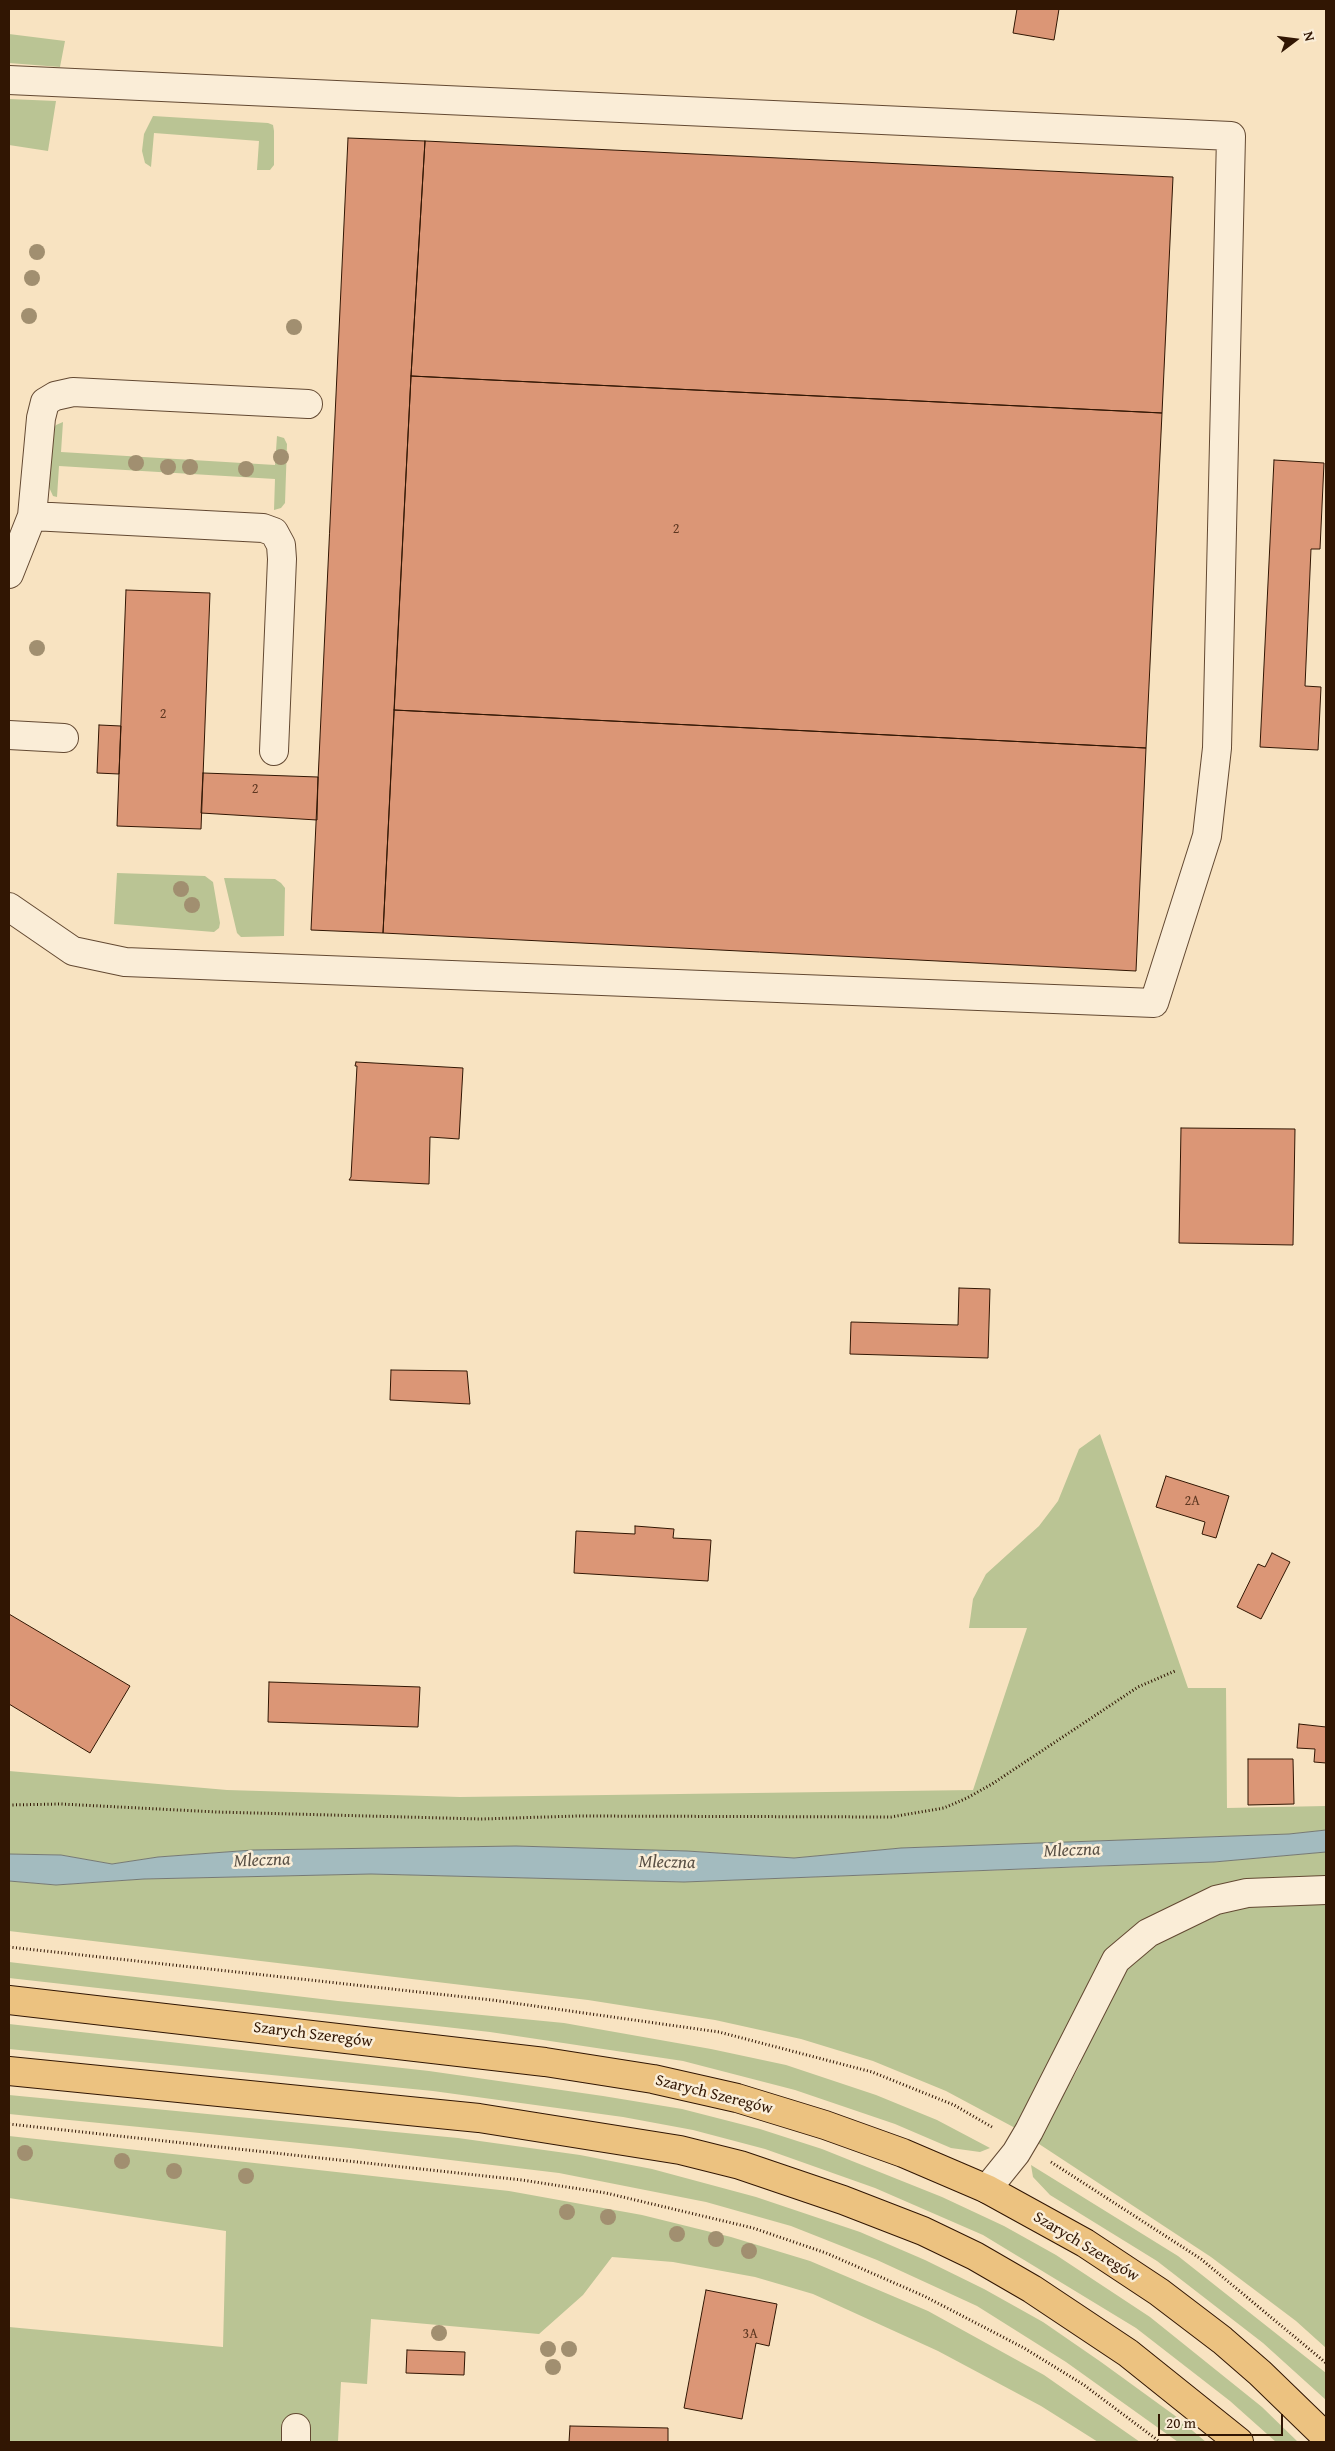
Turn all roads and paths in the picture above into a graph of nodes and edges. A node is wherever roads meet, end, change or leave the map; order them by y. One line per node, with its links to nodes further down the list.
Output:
1 (9, 80): 8 (lane)
2 (308, 404): 3 (lane)
3 (32, 516): 4 (lane); 7 (lane)
4 (9, 574)
5 (9, 734): 6 (lane)
6 (64, 738)
7 (274, 751)
8 (9, 907)
9 (1175, 1671): 10 (path)
10 (9, 1805)
11 (1326, 1890): 15 (lane)
12 (9, 2000): 15 (main road, Szarych Szeregów)
13 (9, 2071): 18 (main road)
14 (9, 2124): 17 (path)
15 (987, 2189): 16 (main road, Szarych Szeregów)
16 (1326, 2436)
17 (1160, 2442)
18 (1240, 2442)

